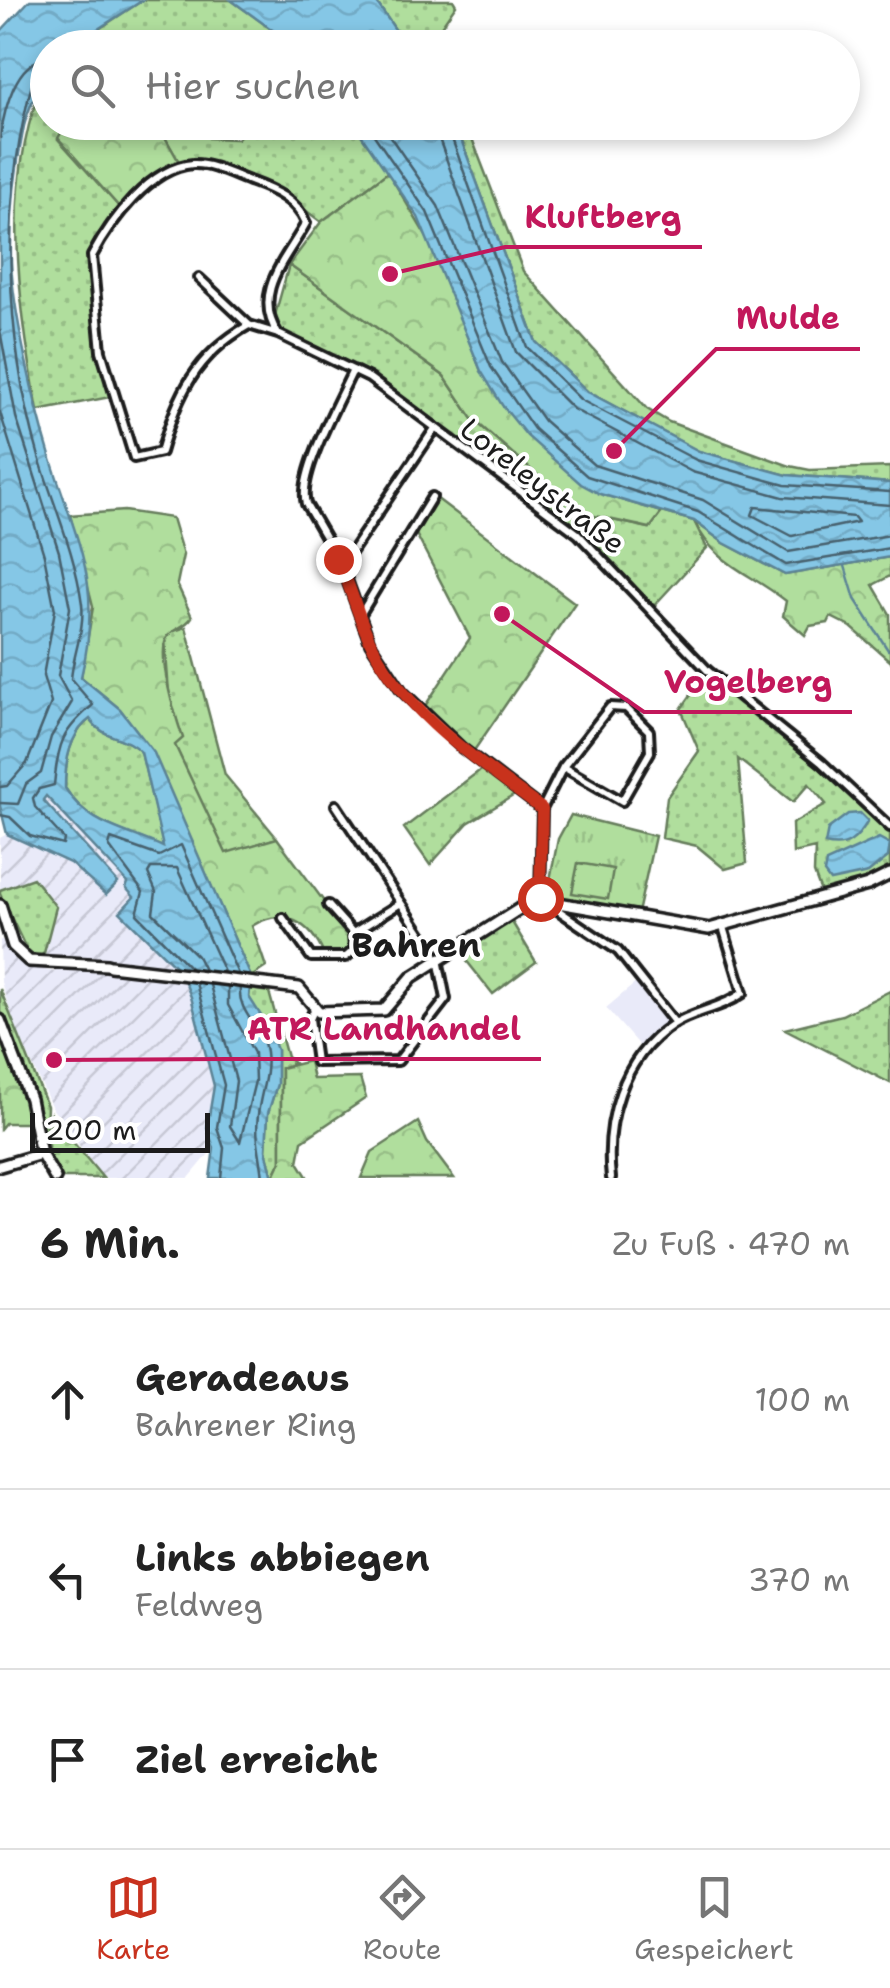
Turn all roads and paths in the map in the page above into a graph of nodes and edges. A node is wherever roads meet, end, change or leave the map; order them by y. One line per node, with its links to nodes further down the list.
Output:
1 (199, 278): 2 (street, Loreleystraße)
2 (249, 325): 3 (street, Loreleystraße); 3 (street)
3 (278, 334): 4 (street, Loreleystraße)
4 (353, 370): 5 (street, Loreleystraße); 7 (street)
5 (434, 430): 7 (street); 12 (street, Loreleystraße)
6 (432, 497): 8 (street)
7 (342, 566): 8 (street)
8 (360, 615): 11 (street)
9 (562, 767): 9 (street); 11 (street)
10 (336, 805): 15 (street)
11 (542, 809): 14 (street)
12 (890, 827)
13 (890, 874): 21 (street)
14 (540, 898): 16 (street); 20 (street); 23 (street)
15 (401, 904): 22 (street); 23 (street)
16 (578, 904): 20 (street); 21 (street)
17 (0, 905): 24 (street)
18 (328, 905): 22 (street)
19 (283, 918): 22 (street)
20 (570, 920): 26 (street)
21 (723, 927): 26 (street)
22 (353, 933)
23 (438, 959): 24 (street); 24 (street)
24 (314, 1010)
25 (0, 1020): 27 (street)
26 (675, 1023): 30 (street)
27 (41, 1154): 28 (street); 29 (street)
28 (0, 1166)
29 (55, 1178)
30 (611, 1178)

